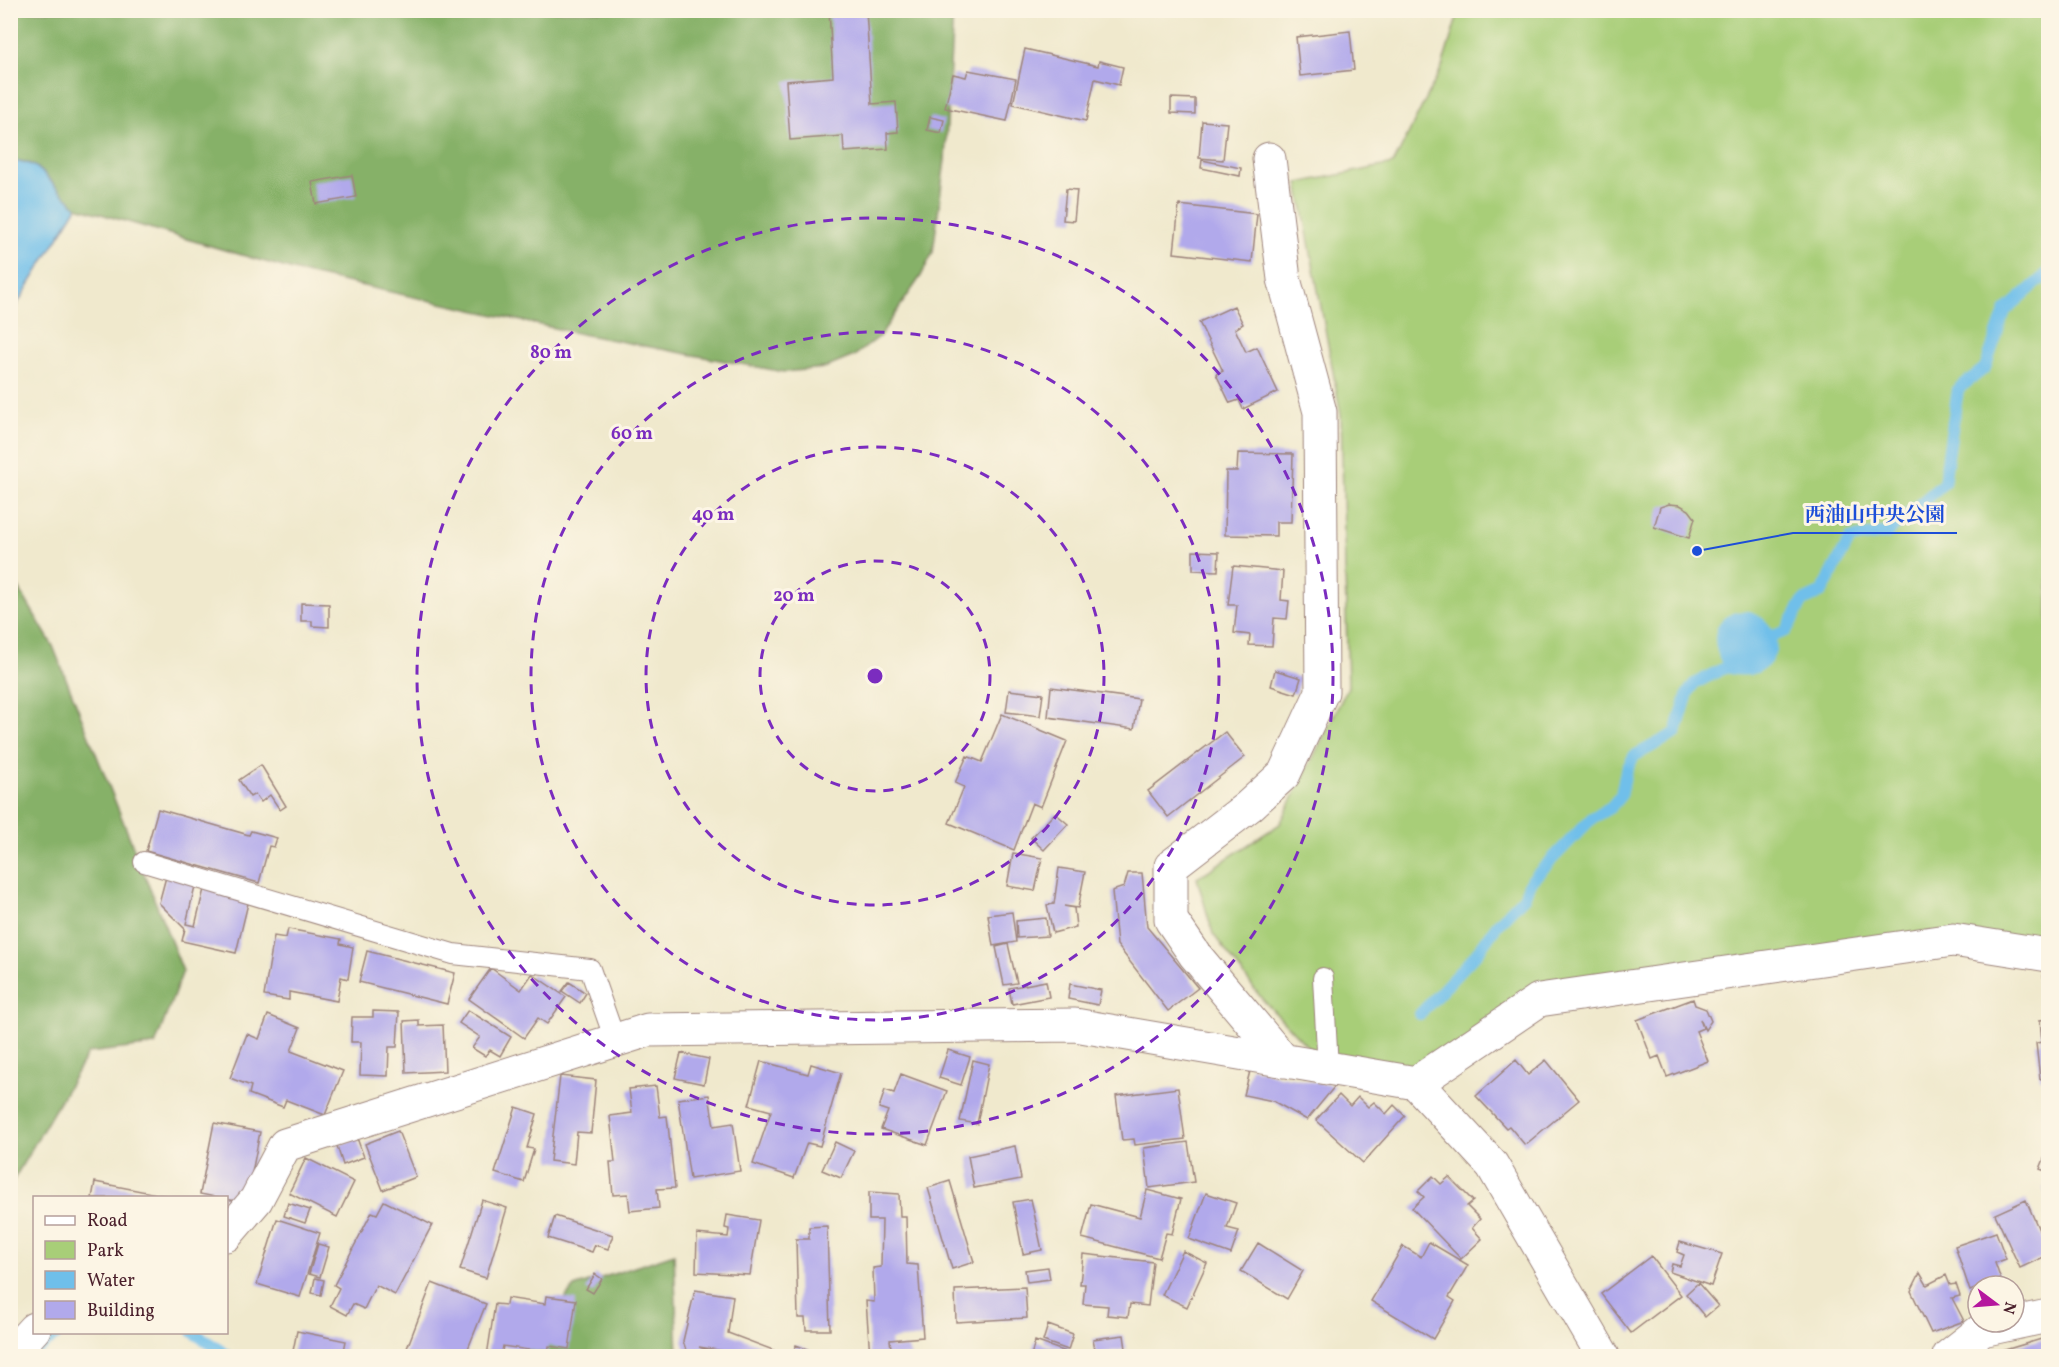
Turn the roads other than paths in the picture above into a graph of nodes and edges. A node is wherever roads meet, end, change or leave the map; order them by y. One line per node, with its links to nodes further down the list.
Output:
1 (1269, 159): 6 (street)
2 (144, 862): 5 (lane)
3 (2049, 955): 8 (street)
4 (1323, 978): 7 (lane)
5 (615, 1040): 6 (street); 9 (street)
6 (1284, 1061): 7 (street)
7 (1328, 1068): 8 (street)
8 (1416, 1083): 11 (street)
9 (228, 1232)
10 (2049, 1316): 12 (street)
11 (1603, 1356)
12 (1948, 1356)

